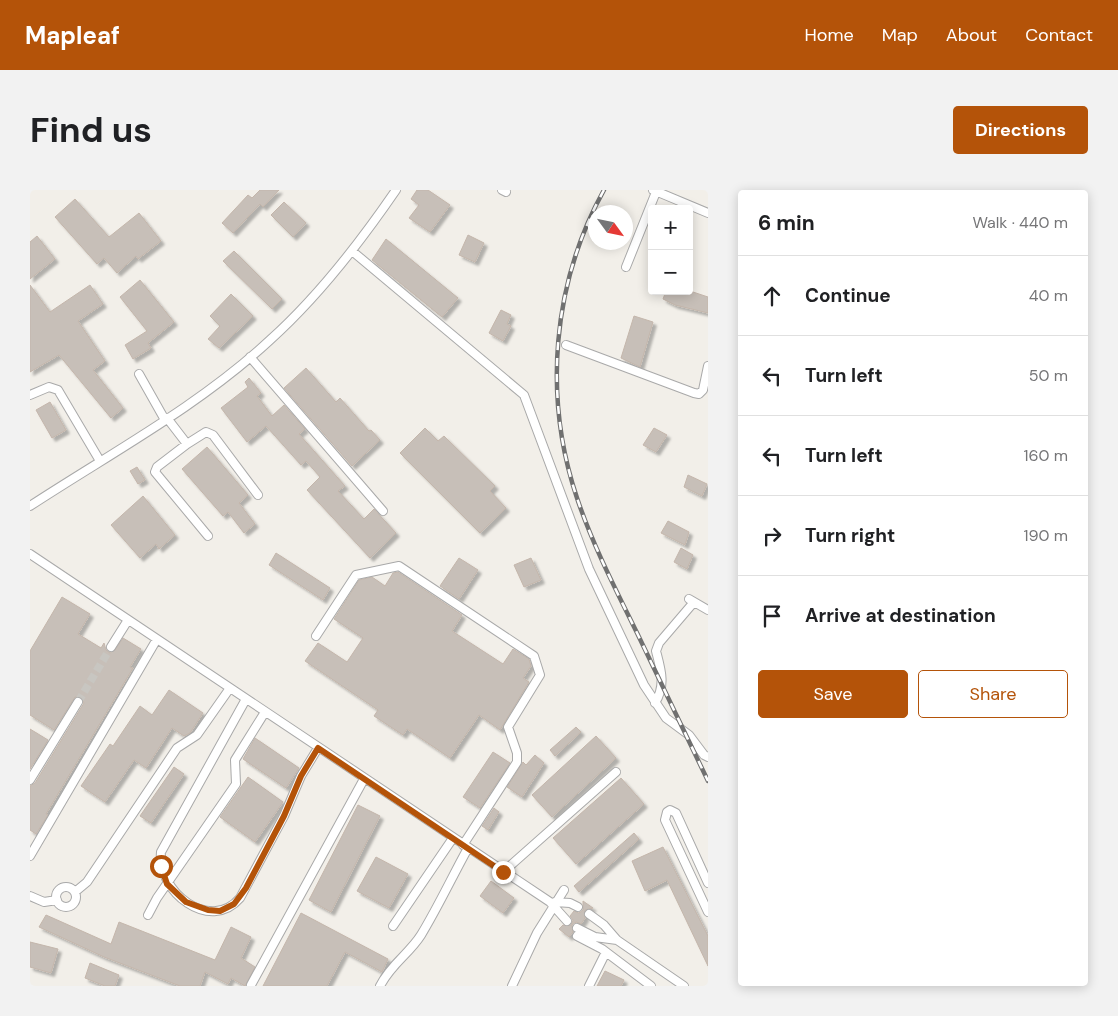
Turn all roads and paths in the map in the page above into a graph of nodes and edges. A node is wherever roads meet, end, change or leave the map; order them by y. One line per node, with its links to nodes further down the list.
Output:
1 (396, 190): 4 (street)
2 (654, 191): 3 (street); 5 (street)
3 (708, 213)
4 (352, 251): 7 (street); 27 (street)
5 (626, 267)
6 (566, 345): 8 (street)
7 (250, 357): 11 (street); 16 (street)
8 (708, 366)
9 (138, 374): 11 (street)
10 (30, 395): 13 (street)
11 (166, 419): 12 (street); 13 (street)
12 (187, 444): 14 (street); 17 (street)
13 (100, 461): 15 (street)
14 (258, 495)
15 (30, 506)
16 (383, 511)
17 (208, 536)
18 (30, 554): 20 (street)
19 (708, 610): 27 (street)
20 (128, 620): 22 (street); 23 (street)
21 (316, 636): 35 (street)
22 (157, 639): 24 (street); 36 (street)
23 (111, 647)
24 (230, 688): 25 (street); 41 (street)
25 (246, 699): 28 (street); 38 (street)
26 (78, 702): 33 (street)
27 (655, 703): 30 (street)
28 (265, 712): 29 (street); 38 (street)
29 (318, 748): 32 (street); 38 (street)
30 (708, 757)
31 (616, 772): 37 (street)
32 (364, 779): 34 (street); 54 (street)
33 (30, 780)
34 (453, 838): 35 (street); 50 (street)
35 (465, 847): 37 (street); 55 (street)
36 (30, 856)
37 (503, 872): 44 (street)
38 (167, 884): 48 (street)
39 (708, 884): 46 (street)
40 (564, 890): 44 (street)
41 (75, 892): 43 (street); 43 (street)
42 (30, 896): 43 (street)
43 (57, 900)
44 (554, 904): 45 (street); 49 (street); 56 (street)
45 (578, 907)
46 (708, 911)
47 (589, 914): 51 (street)
48 (148, 915)
49 (566, 920)
50 (393, 926)
51 (617, 940): 52 (street); 60 (street)
52 (606, 952): 53 (street); 57 (street)
53 (640, 977): 58 (street); 59 (street)
54 (251, 985)
55 (380, 986)
56 (512, 986)
57 (589, 986)
58 (635, 986)
59 (651, 986)
60 (684, 986)

